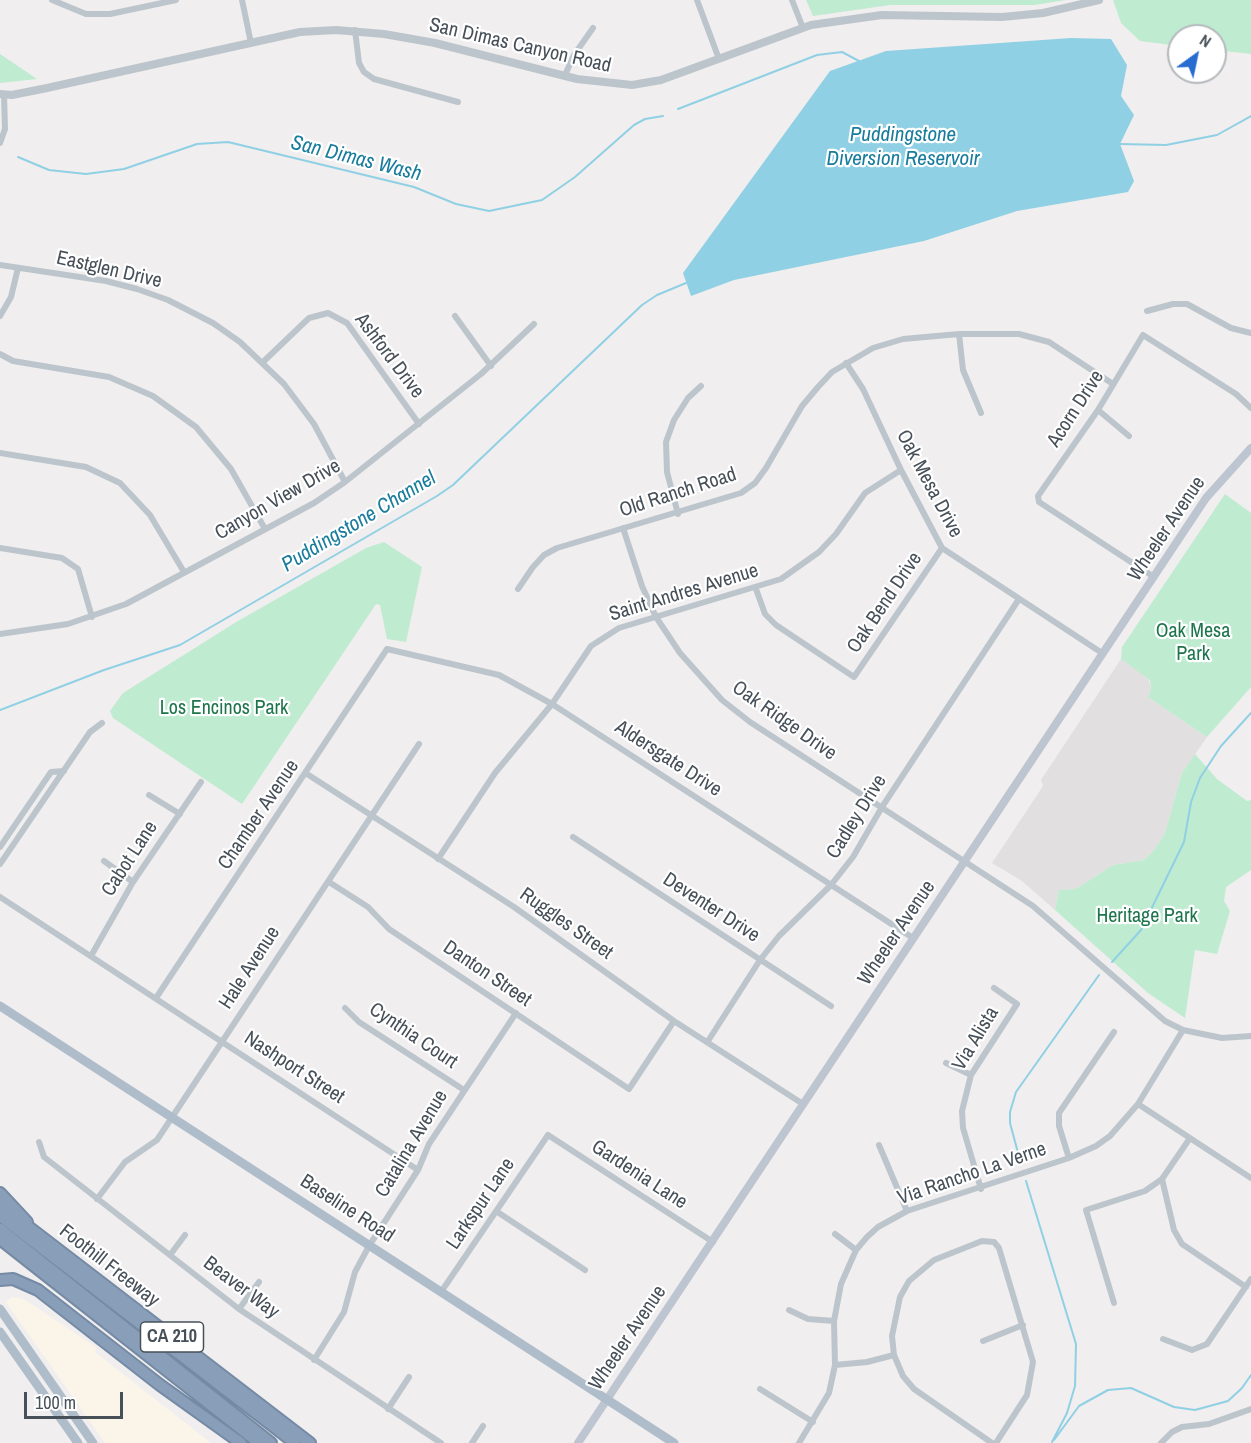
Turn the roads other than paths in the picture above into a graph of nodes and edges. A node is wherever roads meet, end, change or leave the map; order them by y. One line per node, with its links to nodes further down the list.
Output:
1 (52, 0): 7 (street)
2 (176, 0): 7 (street)
3 (242, 0): 11 (street)
4 (697, 0): 12 (street)
5 (792, 0): 8 (street)
6 (1099, 0): 8 (street, San Dimas Canyon Road)
7 (147, 3)
8 (803, 27): 12 (street, San Dimas Canyon Road)
9 (593, 28): 13 (street)
10 (355, 30): 11 (street, San Dimas Canyon Road); 13 (street, San Dimas Canyon Road); 15 (street)
11 (251, 43): 14 (street, San Dimas Canyon Road)
12 (719, 59): 13 (street, San Dimas Canyon Road)
13 (565, 75)
14 (2, 94): 16 (street)
15 (458, 102)
16 (0, 143)
17 (0, 265): 18 (street, Eastglen Drive)
18 (18, 268): 20 (street); 26 (street, Eastglen Drive)
19 (1148, 311): 23 (street)
20 (0, 316)
21 (455, 316): 28 (street)
22 (534, 324): 28 (street, Canyon View Drive)
23 (1251, 333)
24 (959, 334): 27 (street, Old Ranch Road); 29 (street, Old Ranch Road); 33 (street)
25 (0, 354): 42 (street)
26 (263, 362): 34 (street, Ashford Drive); 39 (street, Eastglen Drive)
27 (846, 363): 38 (street, Oak Mesa Drive); 40 (street, Old Ranch Road)
28 (491, 366): 34 (street, Canyon View Drive)
29 (1113, 384): 31 (street, Acorn Drive); 32 (street, Acorn Drive)
30 (701, 386): 40 (street)
31 (1251, 408)
32 (1098, 410): 35 (street); 46 (street, Acorn Drive)
33 (981, 413)
34 (419, 424): 39 (street, Canyon View Drive)
35 (1129, 436)
36 (1251, 448): 46 (main road, Wheeler Avenue)
37 (0, 453): 45 (street)
38 (901, 470): 44 (street, Oak Mesa Drive); 48 (street, Saint Andres Avenue)
39 (345, 482): 42 (street, Canyon View Drive)
40 (678, 514): 41 (street, Old Ranch Road)
41 (623, 528): 47 (street, Old Ranch Road); 51 (street, Oak Ridge Drive)
42 (265, 529): 45 (street, Canyon View Drive)
43 (0, 548): 50 (street)
44 (942, 548): 48 (street, Oak Bend Drive); 49 (street, Oak Mesa Drive)
45 (184, 572): 50 (street, Canyon View Drive)
46 (1154, 577): 54 (main road, Wheeler Avenue)
47 (518, 589)
48 (756, 589): 51 (street, Saint Andres Avenue)
49 (1019, 599): 54 (street, Oak Mesa Drive); 62 (street, Cadley Drive)
50 (92, 617): 52 (street, Canyon View Drive)
51 (656, 617): 55 (street, Saint Andres Avenue); 62 (street, Oak Ridge Drive)
52 (0, 634)
53 (387, 649): 55 (street, Aldersgate Drive); 59 (street, Chamber Avenue)
54 (1102, 653): 68 (main road, Wheeler Avenue)
55 (552, 704): 67 (street, Saint Andres Avenue); 73 (street, Aldersgate Drive)
56 (102, 723): 58 (street)
57 (420, 744): 64 (street, Hale Avenue)
58 (64, 771): 66 (street); 70 (street)
59 (306, 774): 64 (street, Ruggles Street); 79 (street, Chamber Avenue)
60 (201, 782): 63 (street, Cabot Lane)
61 (149, 795): 63 (street)
62 (882, 807): 68 (street, Oak Ridge Drive); 73 (street, Cadley Drive)
63 (180, 814): 71 (street, Cabot Lane)
64 (372, 816): 67 (street, Ruggles Street); 72 (street, Hale Avenue)
65 (573, 837): 77 (street, Deventer Drive)
66 (0, 847)
67 (438, 859): 84 (street, Ruggles Street)
68 (965, 860): 75 (main road, Wheeler Avenue); 85 (street, Oak Ridge Drive)
69 (104, 861): 71 (street)
70 (0, 864)
71 (133, 882): 76 (street, Cabot Lane)
72 (329, 882): 83 (street, Danton Street); 88 (street, Hale Avenue)
73 (831, 885): 75 (street, Aldersgate Drive); 77 (street, Cadley Drive)
74 (0, 897): 76 (street, Nashport Street)
75 (913, 938): 93 (main road, Wheeler Avenue)
76 (91, 956): 79 (street, Nashport Street)
77 (760, 960): 81 (street, Deventer Drive); 89 (street, Cadley Drive)
78 (994, 988): 91 (street, Via Alista)
79 (156, 998): 88 (street, Nashport Street)
80 (0, 1006): 95 (main road, Baseline Road)
81 (831, 1006)
82 (345, 1008): 92 (street, Cynthia Court)
83 (516, 1013): 84 (street, Danton Street); 92 (street, Catalina Avenue)
84 (675, 1021): 89 (street, Ruggles Street)
85 (1183, 1030): 87 (street, Oak Ridge Drive); 94 (street, Via Rancho La Verne)
86 (1113, 1032): 100 (street)
87 (1251, 1035)
88 (222, 1041): 95 (street, Hale Avenue); 101 (street, Nashport Street)
89 (708, 1041): 93 (street, Ruggles Street)
90 (946, 1063): 91 (street)
91 (971, 1075): 104 (street, Via Alista)
92 (464, 1090): 101 (street, Catalina Avenue)
93 (803, 1104): 116 (main road, Wheeler Avenue)
94 (1138, 1104): 97 (street); 100 (street, Via Rancho La Verne)
95 (172, 1117): 106 (street, Hale Avenue); 117 (main road, Baseline Road)
96 (548, 1135): 108 (street, Larkspur Lane); 116 (street, Gardenia Lane)
97 (1190, 1138): 102 (street); 103 (street)
98 (39, 1142): 106 (street, Beaver Way)
99 (879, 1145): 109 (street)
100 (1069, 1158): 104 (street, Via Rancho La Verne)
101 (418, 1170): 117 (street, Catalina Avenue)
102 (1251, 1178)
103 (1162, 1179): 124 (street); 126 (street)
104 (981, 1189): 109 (street, Via Rancho La Verne)
105 (0, 1194): 112 (highway)
106 (97, 1199): 119 (street, Beaver Way)
107 (0, 1206): 112 (highway, Foothill Freeway / CA 210)
108 (496, 1211): 120 (street); 125 (street, Larkspur Lane)
109 (907, 1211): 118 (street, Via Rancho La Verne)
110 (0, 1216): 150 (highway)
111 (0, 1229): 149 (highway)
112 (35, 1231): 151 (highway, Foothill Freeway / CA 210)
113 (835, 1234): 118 (street)
114 (185, 1235): 119 (street)
115 (0, 1239): 148 (highway, CA 210)
116 (712, 1242): 140 (main road, Wheeler Avenue)
117 (369, 1246): 125 (main road, Baseline Road); 136 (street, Catalina Avenue)
118 (856, 1250): 130 (street, Via Rancho La Verne)
119 (170, 1255): 128 (street, Beaver Way)
120 (585, 1270)
121 (1251, 1279): 124 (street)
122 (0, 1280): 147 (highway)
123 (259, 1282): 128 (street)
124 (1246, 1287): 133 (street)
125 (441, 1292): 140 (main road, Baseline Road)
126 (1114, 1304)
127 (0, 1309): 146 (main road)
128 (239, 1309): 136 (street, Beaver Way)
129 (789, 1310): 130 (street)
130 (834, 1321): 137 (street, Via Rancho La Verne)
131 (1023, 1325): 134 (street); 135 (street); 157 (street)
132 (0, 1332): 145 (main road)
133 (1163, 1339)
134 (983, 1341)
135 (894, 1356): 137 (street); 157 (street)
136 (314, 1360): 141 (street, Beaver Way)
137 (835, 1365): 143 (street, Via Rancho La Verne)
138 (409, 1377): 141 (street)
139 (759, 1389): 143 (street)
140 (607, 1400): 154 (main road, Wheeler Avenue); 155 (main road, Baseline Road)
141 (388, 1409): 152 (street, Beaver Way)
142 (1251, 1409): 158 (street)
143 (813, 1422): 156 (street, Via Rancho La Verne)
144 (483, 1426): 153 (street)
145 (78, 1443)
146 (93, 1443)
147 (241, 1443)
148 (259, 1443)
149 (271, 1443)
150 (295, 1443)
151 (310, 1443)
152 (441, 1443)
153 (472, 1443)
154 (578, 1443)
155 (674, 1443)
156 (800, 1443)
157 (994, 1443)
158 (1161, 1443)

